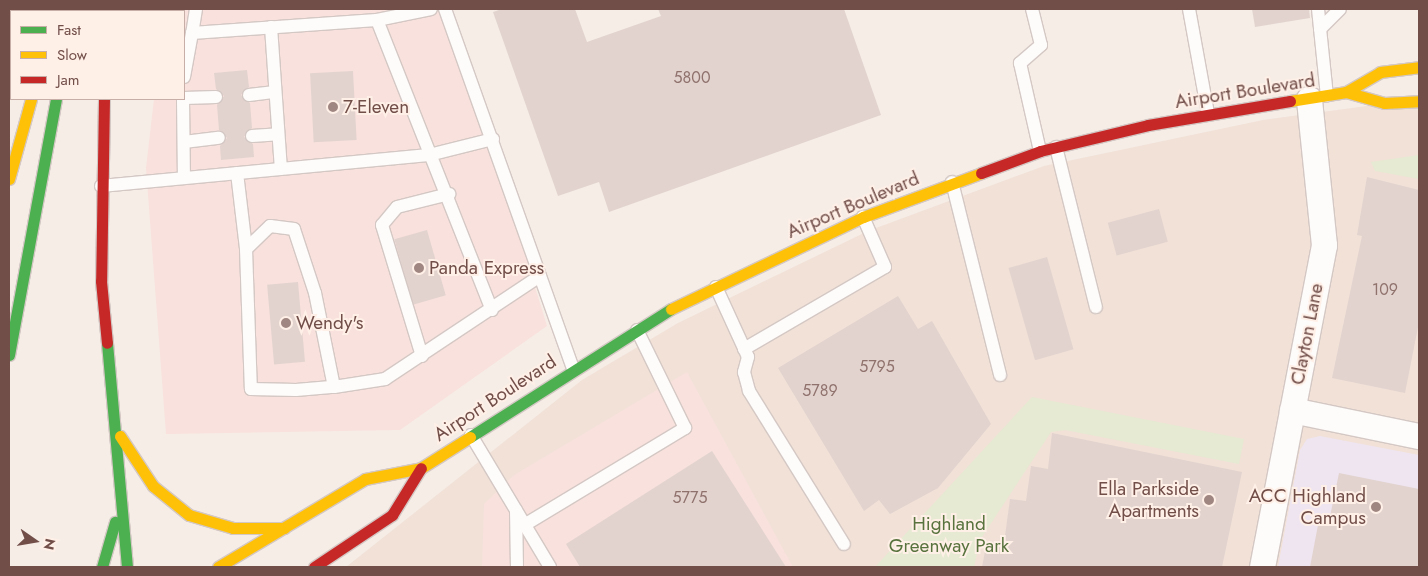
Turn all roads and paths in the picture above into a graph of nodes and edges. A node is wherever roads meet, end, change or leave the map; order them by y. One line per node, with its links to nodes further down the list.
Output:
1 (196, 9): 11 (lane)
2 (431, 9): 8 (lane)
3 (445, 9): 29 (lane)
4 (1032, 9): 32 (lane)
5 (1189, 9): 25 (lane)
6 (1318, 9): 10 (lane)
7 (1340, 9): 10 (lane)
8 (377, 20): 9 (lane); 33 (lane)
9 (271, 27): 11 (lane); 14 (lane)
10 (1320, 29): 18 (lane)
11 (192, 32): 13 (lane)
12 (1419, 67): 15 (main road, Airport Boulevard)
13 (185, 71)
14 (275, 92): 16 (lane); 26 (lane)
15 (1346, 92): 18 (main road, Airport Boulevard); 24 (main road, Airport Boulevard)
16 (249, 95)
17 (216, 97): 19 (lane)
18 (1318, 97): 25 (main road, Airport Boulevard); 54 (street, Clayton Lane)
19 (185, 98)
20 (31, 100): 36 (main road)
21 (56, 100): 49 (main road)
22 (104, 100): 39 (main road)
23 (183, 100): 30 (lane)
24 (1419, 101)
25 (1208, 114): 31 (main road, Airport Boulevard)
26 (278, 134): 27 (lane); 34 (lane)
27 (252, 136)
28 (219, 138): 30 (lane)
29 (494, 139): 33 (lane); 43 (lane)
30 (184, 142): 37 (lane)
31 (1056, 147): 32 (main road, Airport Boulevard); 45 (lane)
32 (1040, 151): 38 (main road, Airport Boulevard)
33 (429, 155): 34 (lane); 40 (lane)
34 (281, 169): 35 (lane)
35 (237, 173): 37 (lane); 42 (lane)
36 (9, 178)
37 (184, 178): 39 (lane)
38 (952, 182): 41 (main road, Airport Boulevard); 52 (lane)
39 (100, 186): 55 (main road)
40 (449, 194): 46 (lane); 50 (lane)
41 (863, 217): 44 (main road, Airport Boulevard); 48 (lane)
42 (246, 249): 53 (lane); 53 (lane)
43 (540, 276): 46 (lane); 51 (lane)
44 (716, 287): 47 (main road, Airport Boulevard); 48 (lane)
45 (1096, 307)
46 (492, 310): 50 (lane)
47 (637, 330): 51 (main road, Airport Boulevard); 60 (lane)
48 (744, 349): 62 (lane)
49 (9, 355)
50 (422, 356): 53 (lane)
51 (573, 368): 56 (main road, Airport Boulevard)
52 (1000, 375)
53 (334, 387)
54 (1292, 410): 57 (street); 69 (street, Clayton Lane)
55 (118, 433): 61 (main road); 63 (main road); 64 (main road)
56 (471, 435): 58 (main road, Airport Boulevard); 59 (lane)
57 (1419, 436)
58 (421, 468): 61 (main road, Airport Boulevard); 66 (main road, Airport Boulevard)
59 (516, 509): 60 (lane); 67 (lane)
60 (526, 524): 68 (lane)
61 (284, 528): 65 (main road, Airport Boulevard)
62 (844, 544)
63 (102, 567)
64 (127, 567)
65 (218, 567)
66 (314, 567)
67 (517, 567)
68 (550, 567)
69 (1262, 567)

